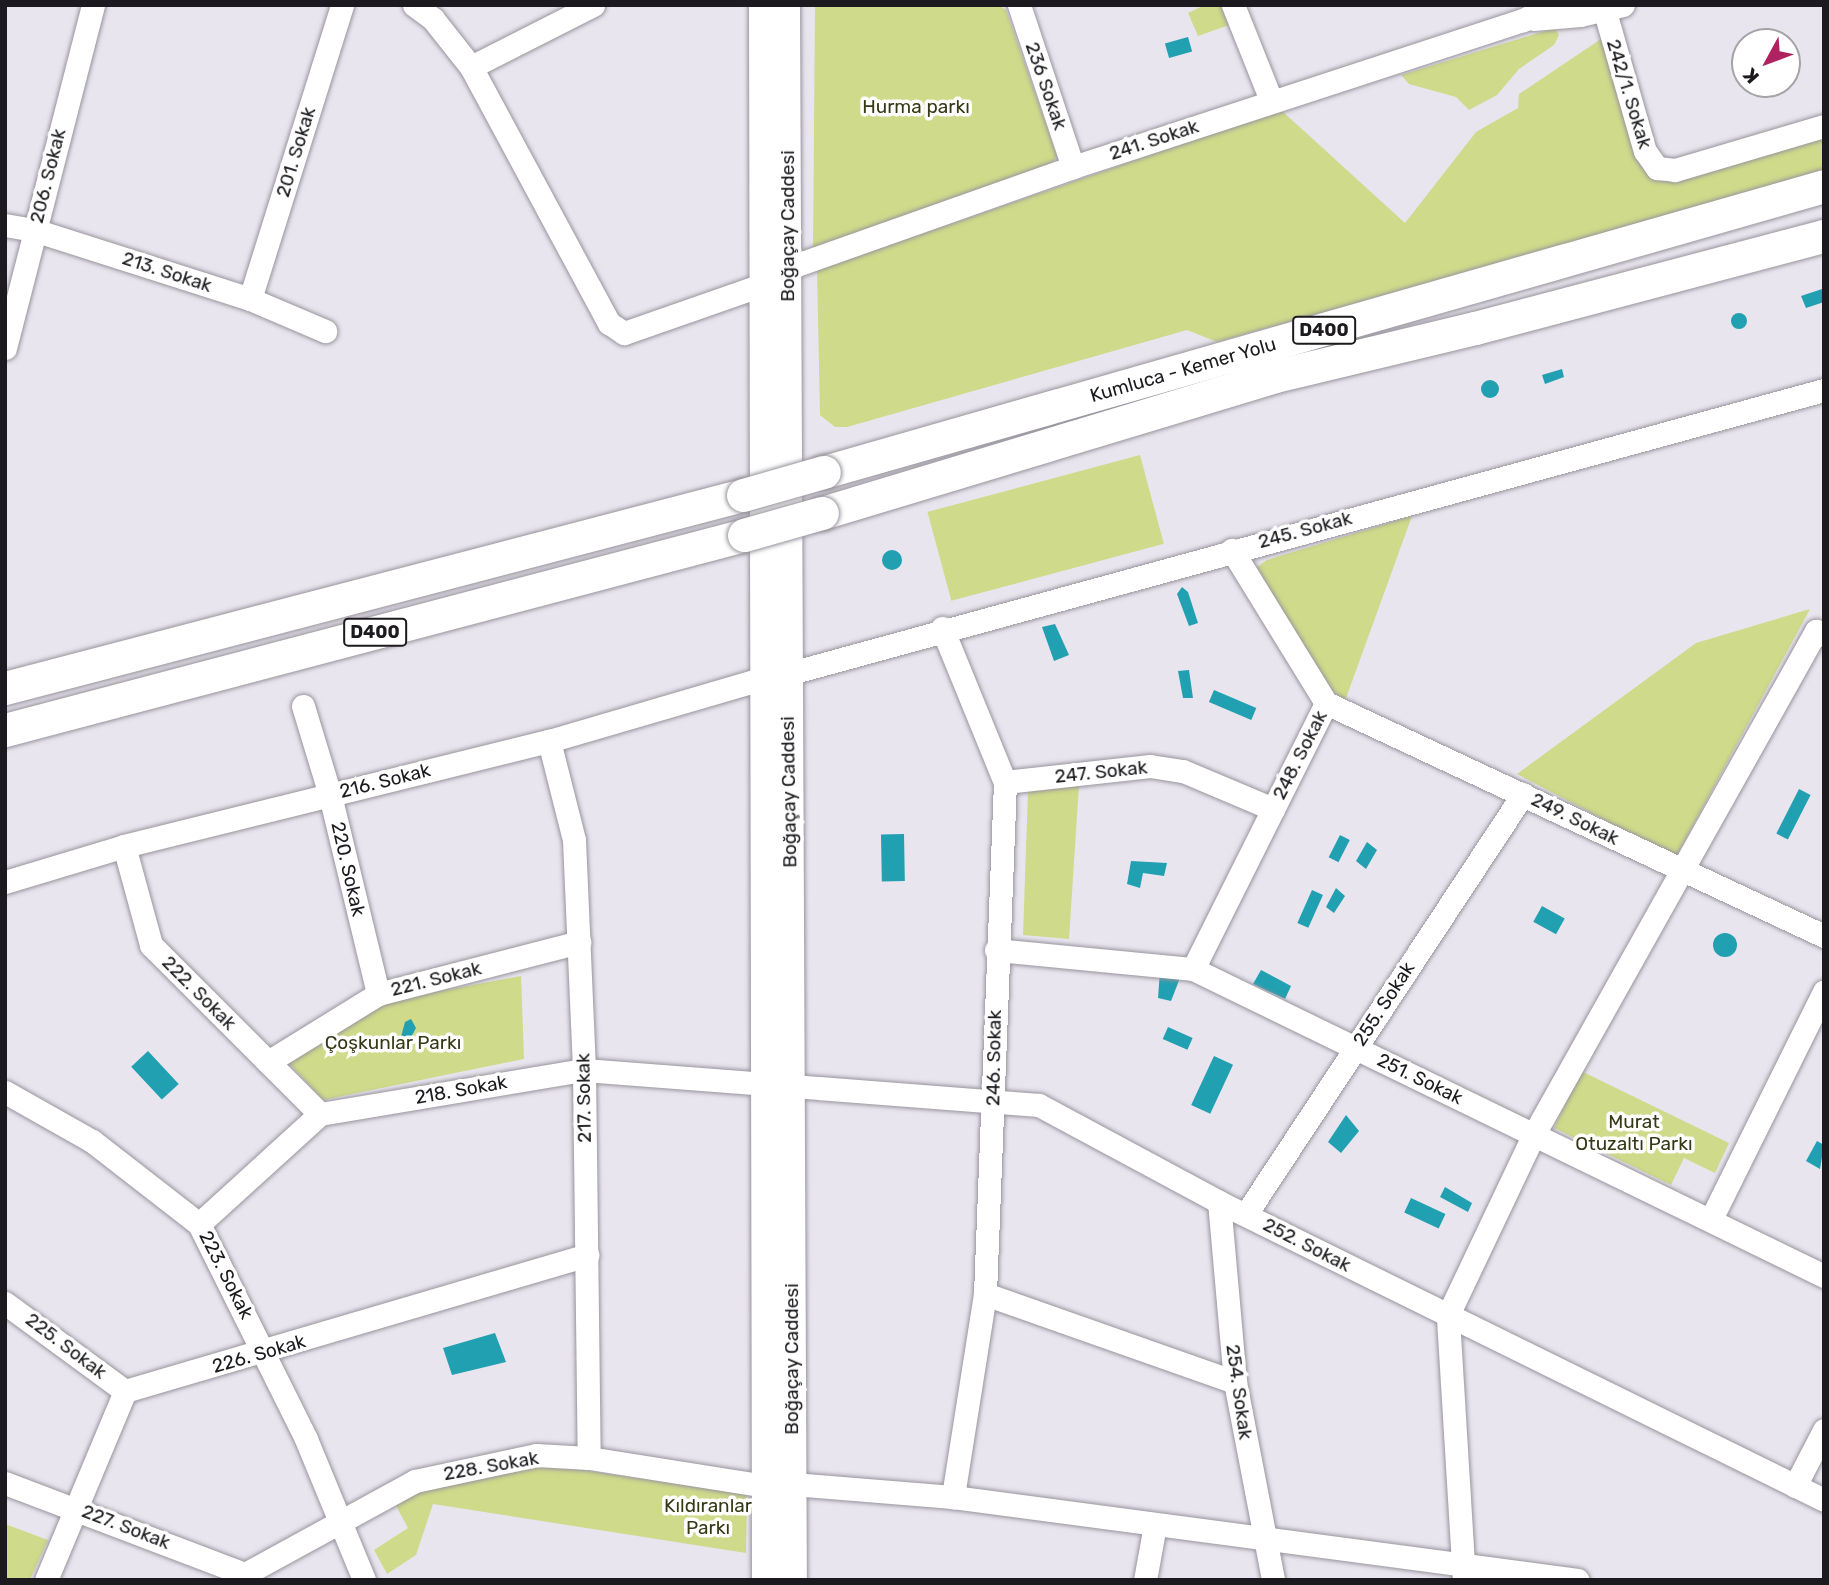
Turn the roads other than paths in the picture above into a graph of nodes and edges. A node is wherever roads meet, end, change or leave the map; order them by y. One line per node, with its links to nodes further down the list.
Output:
1 (93, 5): 19 (street, 206. Sokak)
2 (342, 5): 23 (street, 201. Sokak)
3 (414, 5): 11 (street)
4 (593, 5): 13 (street)
5 (763, 5): 22 (main road, Boğaçay Caddesi)
6 (786, 5): 21 (main road, Boğaçay Caddesi)
7 (1019, 5): 16 (street, 236 Sokak)
8 (1233, 5): 14 (street)
9 (1552, 5): 12 (street, 241. Sokak)
10 (1610, 7): 12 (street, 241. Sokak); 15 (street, 242/1. Sokak)
11 (433, 12): 13 (street)
12 (1523, 20): 14 (street, 241. Sokak)
13 (471, 67): 22 (street)
14 (1271, 100): 16 (street, 241. Sokak)
15 (1824, 127)
16 (1073, 167): 21 (street, 241. Sokak)
17 (1824, 186): 31 (highway, Kumluca - Kemer Yolu / D400, bridge)
18 (5, 225): 19 (street, 213. Sokak)
19 (34, 230): 23 (street, 213. Sokak); 25 (street, 206. Sokak)
20 (1824, 236): 34 (highway, Kumluca - Kemer Yolu / D400, bridge)
21 (788, 268): 30 (main road, Boğaçay Caddesi)
22 (765, 284): 30 (main road, Boğaçay Caddesi)
23 (250, 299): 24 (street, 213. Sokak)
24 (325, 331)
25 (5, 348)
26 (1824, 390): 27 (street, 245. Sokak)
27 (1232, 550): 28 (street, 245. Sokak); 32 (street, 248. Sokak)
28 (942, 628): 30 (street, 245. Sokak); 36 (street, 246. Sokak)
29 (1820, 633): 41 (street)
30 (776, 676): 35 (street, 216. Sokak); 52 (main road, Boğaçay Caddesi)
31 (5, 688)
32 (1326, 703): 37 (street, 249. Sokak); 39 (street, 248. Sokak)
33 (303, 706): 38 (street, 220. Sokak)
34 (5, 730)
35 (549, 741): 38 (street, 216. Sokak); 44 (street, 217. Sokak)
36 (1005, 782): 39 (street, 247. Sokak); 45 (street, 246. Sokak)
37 (1523, 794): 41 (street, 249. Sokak); 49 (street, 255. Sokak)
38 (330, 795): 40 (street, 216. Sokak); 48 (street, 220. Sokak)
39 (1273, 809): 46 (street, 248. Sokak)
40 (124, 846): 42 (street, 216. Sokak); 50 (street, 222. Sokak)
41 (1684, 871): 43 (street, 249. Sokak); 56 (street)
42 (5, 882)
43 (1824, 936)
44 (579, 942): 48 (street, 221. Sokak); 51 (street, 217. Sokak)
45 (996, 950): 46 (street, 251. Sokak); 54 (street, 246. Sokak)
46 (1193, 969): 49 (street, 251. Sokak)
47 (1824, 990): 59 (street)
48 (378, 994): 50 (street, 221. Sokak)
49 (1356, 1048): 56 (street, 251. Sokak); 58 (street, 255. Sokak)
50 (268, 1062): 55 (street, 222. Sokak)
51 (584, 1070): 52 (street, 218. Sokak); 55 (street, 218. Sokak); 61 (street, 217. Sokak)
52 (779, 1086): 54 (street, 252. Sokak); 72 (main road, Boğaçay Caddesi)
53 (5, 1092): 60 (street, 223. Sokak)
54 (992, 1102): 57 (street, 252. Sokak); 63 (street, 246. Sokak)
55 (320, 1114): 60 (street)
56 (1534, 1134): 59 (street, 251. Sokak); 65 (street)
57 (1219, 1202): 58 (street, 252. Sokak); 67 (street, 254. Sokak)
58 (1246, 1214): 65 (street, 252. Sokak)
59 (1711, 1219): 62 (street, 251. Sokak)
60 (199, 1224): 66 (street, 223. Sokak)
61 (587, 1255): 66 (street, 226. Sokak); 70 (street, 217. Sokak)
62 (1824, 1276)
63 (985, 1294): 67 (street); 74 (street, 246. Sokak)
64 (5, 1303): 68 (street, 225. Sokak)
65 (1448, 1315): 73 (street, 252. Sokak); 80 (street)
66 (266, 1353): 68 (street, 226. Sokak); 77 (street, 223. Sokak)
67 (1235, 1382): 79 (street, 254. Sokak)
68 (125, 1391): 76 (street)
69 (1824, 1430): 73 (street)
70 (589, 1458): 72 (street, 228. Sokak); 77 (street, 228. Sokak)
71 (5, 1483): 76 (street, 227. Sokak)
72 (779, 1485): 74 (street, 228. Sokak); 84 (main road, Boğaçay Caddesi); 85 (main road, Boğaçay Caddesi)
73 (1796, 1486): 75 (street, 252. Sokak)
74 (953, 1497): 78 (street, 228. Sokak)
75 (1824, 1500)
76 (75, 1507): 81 (street, 227. Sokak); 82 (street)
77 (342, 1520): 81 (street, 228. Sokak); 83 (street, 223. Sokak)
78 (1155, 1525): 79 (street, 228. Sokak); 86 (street)
79 (1264, 1540): 80 (street, 228. Sokak); 87 (street, 254. Sokak)
80 (1464, 1572): 88 (street, 228. Sokak)
81 (244, 1577)
82 (46, 1580)
83 (364, 1580)
84 (766, 1580)
85 (793, 1580)
86 (1145, 1580)
87 (1273, 1580)
88 (1578, 1580)

